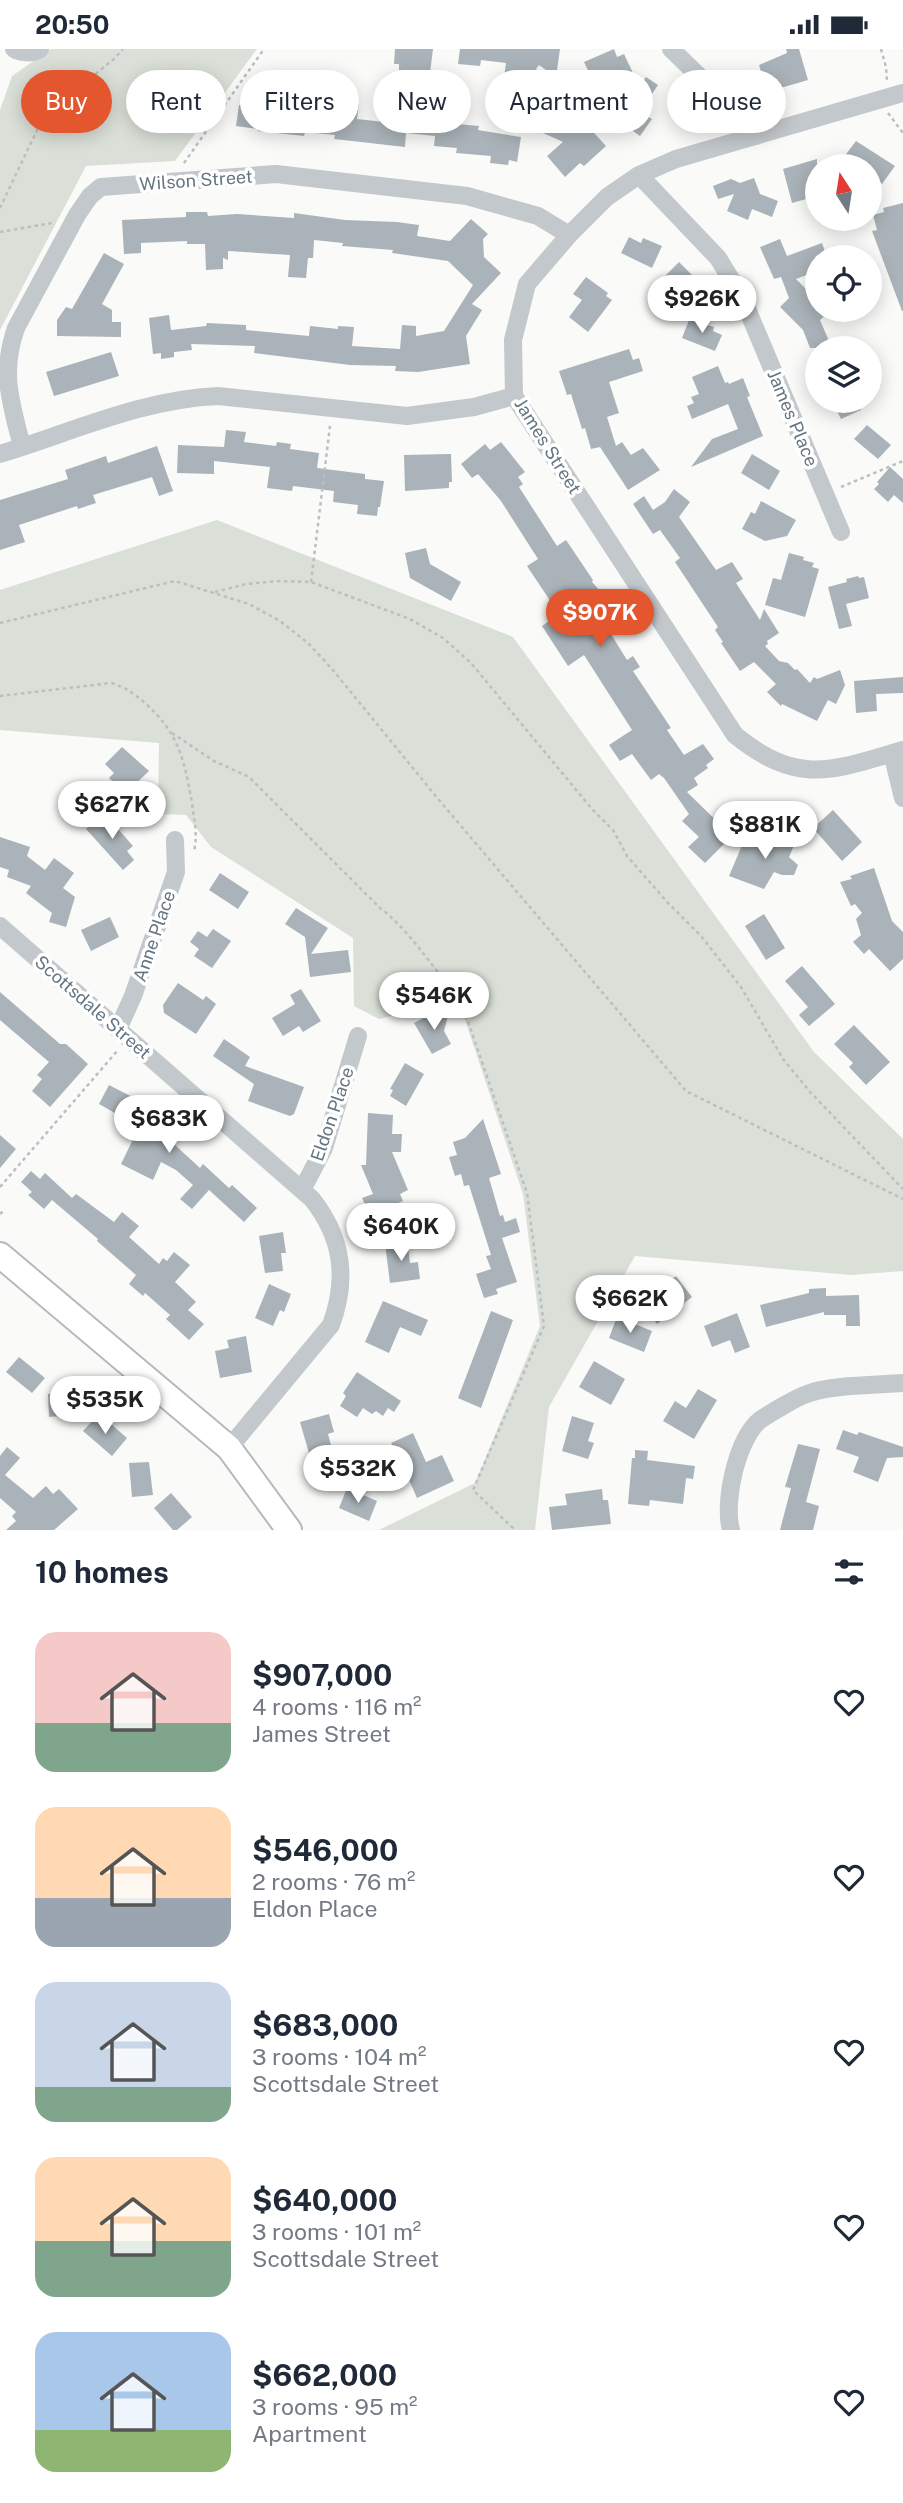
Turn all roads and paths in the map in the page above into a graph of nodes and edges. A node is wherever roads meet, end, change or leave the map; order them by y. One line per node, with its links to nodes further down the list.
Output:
1 (14, 49): 2 (street)
2 (40, 49)
3 (123, 49): 14 (path)
4 (264, 49): 12 (path)
5 (671, 49): 11 (street)
6 (881, 49): 7 (path)
7 (883, 89)
8 (903, 93): 11 (street, James Street)
9 (887, 108): 10 (path)
10 (903, 132)
11 (756, 136): 13 (street, James Street)
12 (179, 170)
13 (639, 174): 17 (street, James Street); 23 (street, James Place)
14 (0, 208)
15 (54, 223): 16 (path)
16 (0, 232)
17 (569, 235): 18 (street, James Street); 20 (street, Wilson Street)
18 (514, 396): 19 (street); 30 (street, James Street)
19 (333, 408): 20 (street); 25 (path)
20 (22, 447): 21 (street)
21 (0, 454)
22 (903, 461): 23 (path)
23 (825, 494): 24 (street, James Place)
24 (841, 532)
25 (311, 582): 26 (path); 38 (path)
26 (215, 592): 27 (path); 40 (path)
27 (0, 623)
28 (0, 696): 29 (path)
29 (173, 733): 33 (path); 47 (path)
30 (898, 751): 31 (street)
31 (903, 798)
32 (175, 840): 35 (street, Anne Place)
33 (192, 858)
34 (0, 926): 35 (street, Scottsdale Street)
35 (123, 1034): 37 (path); 39 (street, Scottsdale Street)
36 (358, 1036): 39 (street, Eldon Place)
37 (0, 1187)
38 (903, 1189)
39 (302, 1190): 45 (street, Scottsdale Street)
40 (903, 1199)
41 (5, 1209): 42 (path)
42 (0, 1214)
43 (0, 1255): 45 (main road)
44 (903, 1383): 48 (street)
45 (229, 1448): 46 (main road)
46 (289, 1530)
47 (515, 1530)
48 (731, 1530)

